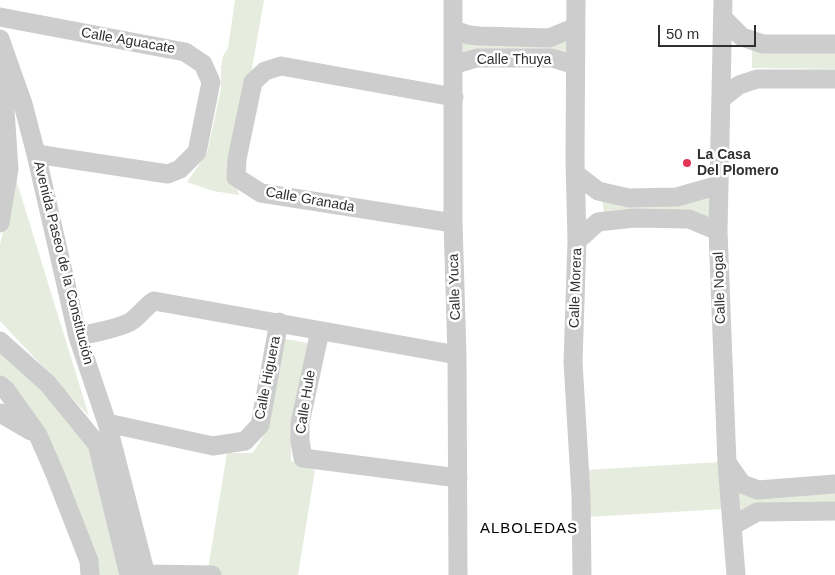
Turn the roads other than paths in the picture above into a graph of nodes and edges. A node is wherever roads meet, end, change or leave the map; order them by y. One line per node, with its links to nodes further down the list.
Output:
1 (453, 0): 7 (street, Calle Yuca)
2 (576, 0): 6 (street, Calle Morera)
3 (723, 0): 5 (street, Calle Nogal)
4 (0, 17): 16 (street, Calle Aguacate)
5 (724, 19): 10 (street); 15 (street, Calle Nogal)
6 (576, 27): 7 (street, Calle Thuya); 12 (street, Calle Morera)
7 (454, 30): 11 (street, Calle Yuca)
8 (0, 39): 9 (street, Avenida Paseo de la Constitución)
9 (0, 43): 16 (street, Avenida Paseo de la Constitución); 19 (street)
10 (835, 44)
11 (453, 65): 12 (street, Calle Thuya); 14 (street, Calle Yuca)
12 (575, 65): 17 (street, Calle Morera)
13 (835, 79): 15 (street)
14 (454, 97): 20 (street, Calle Yuca); 20 (street, Calle Granada)
15 (721, 99): 18 (street, Calle Nogal)
16 (36, 154): 25 (street, Avenida Paseo de la Constitución)
17 (576, 174): 18 (street); 22 (street, Calle Morera)
18 (719, 185): 21 (street, Calle Nogal)
19 (0, 223)
20 (453, 223): 27 (street, Calle Yuca)
21 (718, 230): 22 (street); 32 (street, Calle Nogal)
22 (577, 241): 41 (street, Calle Morera)
23 (279, 322): 24 (street); 25 (street, Calle Higuera); 30 (street, Calle Higuera)
24 (320, 331): 27 (street); 33 (street, Calle Hule)
25 (78, 337): 30 (street, Avenida Paseo de la Constitución)
26 (0, 341): 38 (street)
27 (457, 355): 33 (street, Calle Yuca)
28 (0, 385): 31 (street)
29 (0, 413): 31 (street)
30 (107, 423): 38 (street, Avenida Paseo de la Constitución)
31 (38, 435): 37 (street)
32 (728, 463): 34 (street); 36 (street, Calle Nogal)
33 (458, 478): 40 (street, Calle Yuca)
34 (834, 484): 35 (street)
35 (835, 511): 36 (street)
36 (732, 526): 42 (street, Calle Nogal)
37 (90, 575)
38 (140, 575): 39 (street)
39 (212, 575)
40 (458, 575)
41 (582, 575)
42 (736, 575)

